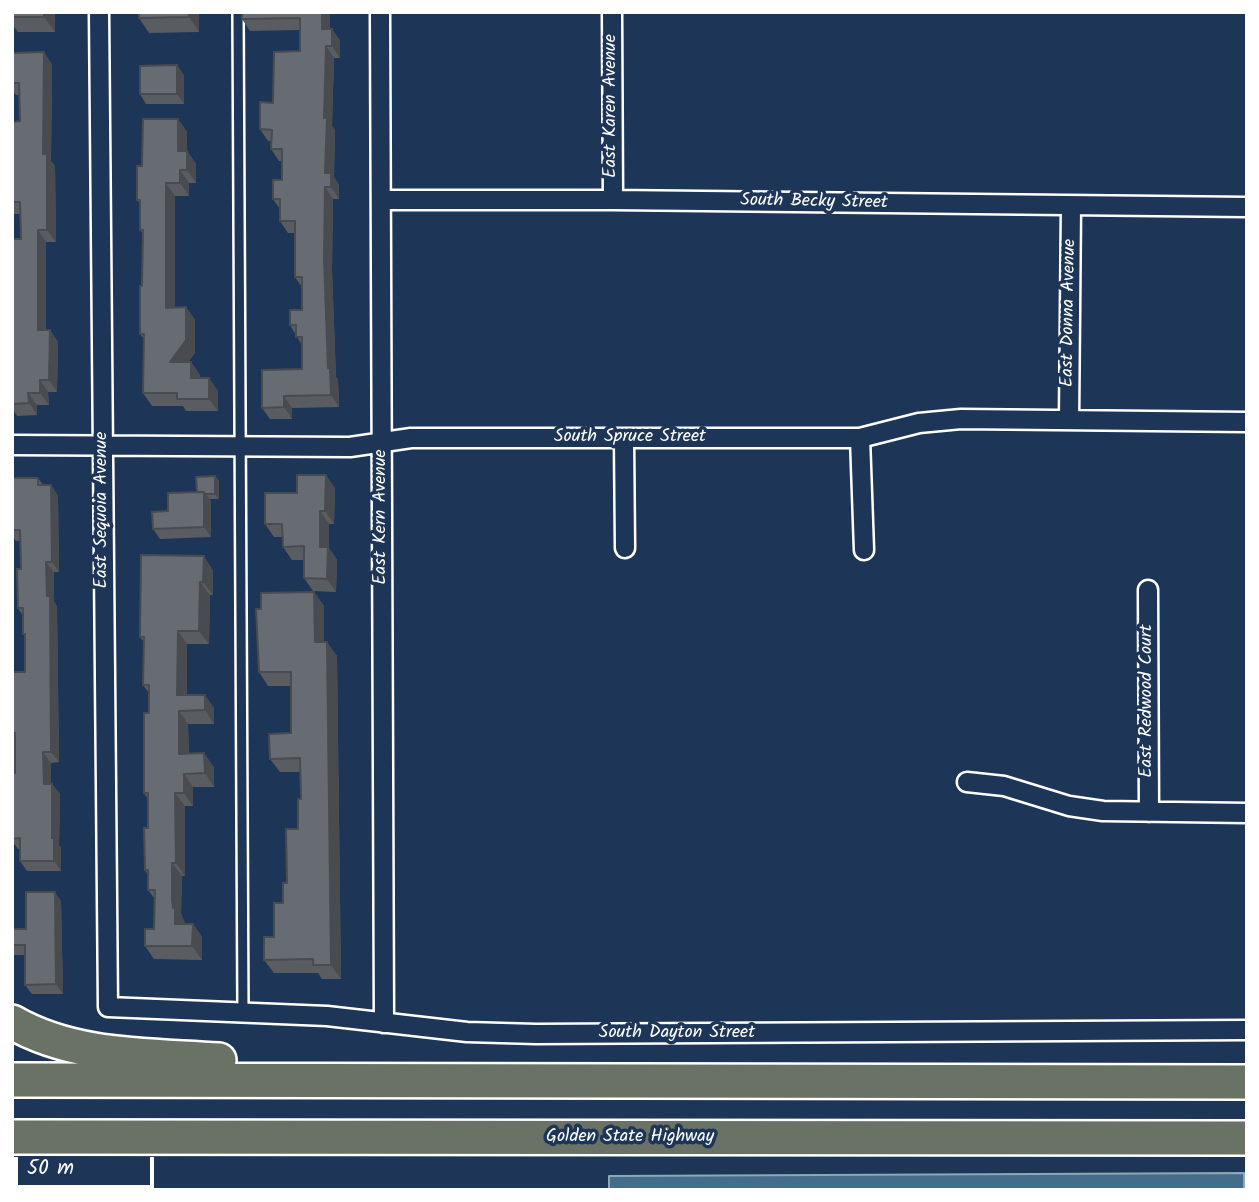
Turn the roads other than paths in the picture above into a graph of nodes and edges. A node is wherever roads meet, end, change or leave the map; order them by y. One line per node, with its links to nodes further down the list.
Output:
1 (99, 12): 15 (street, East Sequoia Avenue)
2 (238, 12): 16 (lane)
3 (380, 12): 5 (street, East Kern Avenue)
4 (612, 12): 6 (street, East Karen Avenue)
5 (382, 200): 6 (street, South Becky Street); 13 (street, East Kern Avenue)
6 (613, 200): 7 (street, South Becky Street)
7 (1071, 206): 8 (street, South Becky Street); 9 (street, East Donna Avenue)
8 (1247, 207)
9 (1069, 420): 10 (street, South Spruce Street); 12 (street, South Spruce Street)
10 (1247, 422)
11 (624, 438): 12 (street, South Spruce Street); 13 (street, South Spruce Street); 17 (street)
12 (860, 438): 18 (street)
13 (382, 441): 16 (street, South Spruce Street); 26 (street, East Kern Avenue)
14 (12, 445): 15 (street, South Spruce Street)
15 (102, 445): 16 (street, South Spruce Street); 23 (street, East Sequoia Avenue)
16 (240, 447): 24 (lane)
17 (625, 548)
18 (864, 550)
19 (1148, 590): 21 (street, East Redwood Court)
20 (967, 782): 21 (street)
21 (1149, 812): 22 (street)
22 (1247, 813)
23 (108, 1007): 24 (street, South Dayton Street)
24 (243, 1013): 26 (street, South Dayton Street)
25 (12, 1022): 29 (highway)
26 (384, 1023): 27 (street, South Dayton Street)
27 (1247, 1030)
28 (12, 1080): 29 (highway)
29 (328, 1080): 30 (highway)
30 (1247, 1082)
31 (12, 1137): 32 (highway, Golden State Highway)
32 (1247, 1138)

